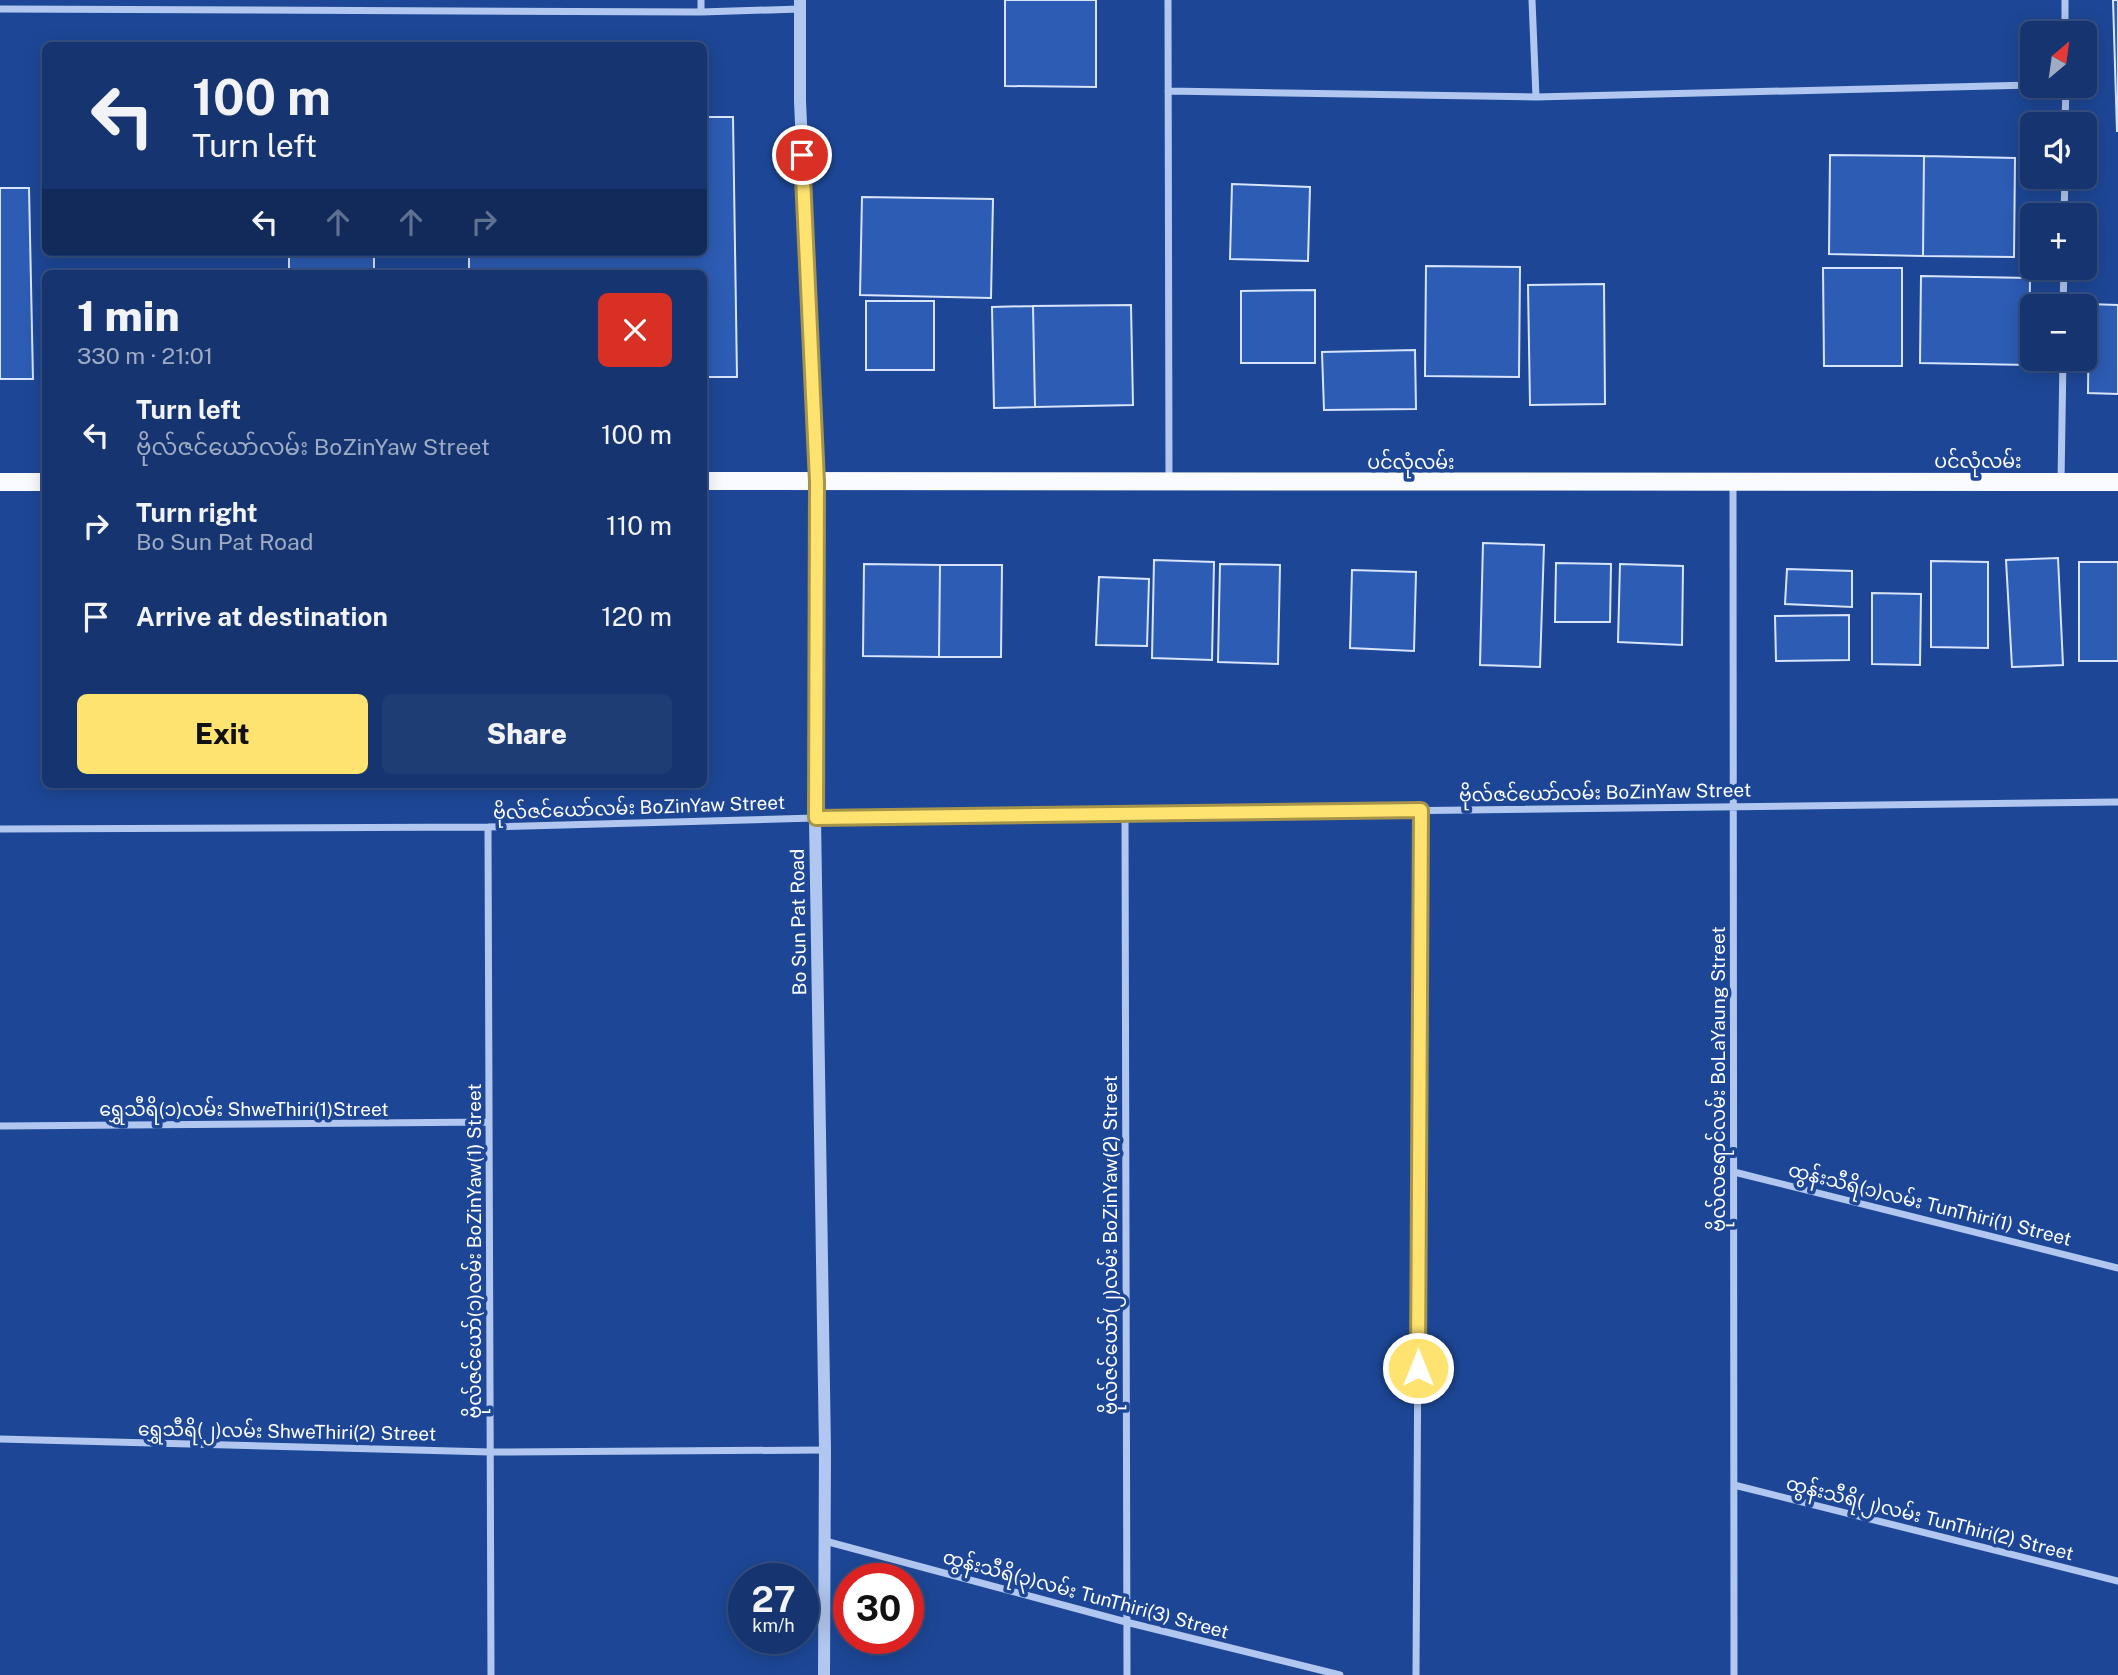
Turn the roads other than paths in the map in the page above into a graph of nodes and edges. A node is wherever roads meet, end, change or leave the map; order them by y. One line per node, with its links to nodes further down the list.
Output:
1 (84, 0): 9 (street)
2 (701, 0): 10 (street)
3 (1168, 0): 13 (street)
4 (1532, 0): 14 (street)
5 (2065, 0): 11 (street)
6 (413, 4): 9 (street); 10 (street)
7 (800, 4): 10 (street); 19 (street, Bo Sun Pat Road)
8 (0, 9): 9 (street)
9 (85, 10)
10 (701, 12)
11 (2065, 21)
12 (2020, 85): 14 (street)
13 (1168, 91): 14 (street); 23 (street)
14 (1536, 97)
15 (2063, 371): 21 (street)
16 (707, 481): 19 (main road, ပင်လုံလမ်း)
17 (0, 482): 18 (main road)
18 (42, 482)
19 (817, 482): 23 (main road, ပင်လုံလမ်း); 28 (street, Bo Sun Pat Road)
20 (1733, 482): 21 (main road, ပင်လုံလမ်း); 23 (main road, ပင်လုံလမ်း); 25 (street, ဗိုလ်လရောင်လမ်း BoLaYaung Street)
21 (2062, 482): 22 (main road, ပင်လုံလမ်း)
22 (2118, 482)
23 (1169, 484)
24 (2118, 802): 25 (street, ဗိုလ်ဇင်ယော်လမ်း BoZinYaw Street)
25 (1734, 806): 26 (street, ဗိုလ်ဇင်ယော်လမ်း BoZinYaw Street); 33 (street, ဗိုလ်လရောင်လမ်း BoLaYaung Street)
26 (1421, 810): 27 (street, ဗိုလ်ဇင်ယော်လမ်း BoZinYaw Street); 46 (street)
27 (1125, 814): 28 (street, ဗိုလ်ဇင်ယော်လမ်း BoZinYaw Street); 41 (street, ဗိုလ်ဇင်ယော်(၂)လမ်း BoZinYaw(2) Street)
28 (816, 818): 29 (street, ဗိုလ်ဇင်ယော်လမ်း BoZinYaw Street); 36 (street, Bo Sun Pat Road)
29 (488, 827): 30 (street, ဗိုလ်ဇင်ယော်လမ်း BoZinYaw Street); 31 (street, ဗိုလ်ဇင်ယော်(၁)လမ်း BoZinYaw(1) Street)
30 (0, 829)
31 (489, 1122): 32 (street, ရွှေသီရိ(၁)လမ်း ShweThiri(1)Street); 37 (street, ဗိုလ်ဇင်ယော်(၁)လမ်း BoZinYaw(1) Street)
32 (0, 1126)
33 (1734, 1172): 34 (street, ထွန်းသီရိ(၁)လမ်း TunThiri(1) Street); 38 (street, ဗိုလ်လရောင်လမ်း BoLaYaung Street)
34 (2118, 1268)
35 (0, 1440): 37 (street, ရွှေသီရိ(၂)လမ်း ShweThiri(2) Street)
36 (825, 1450): 37 (street, ရွှေသီရိ(၂)လမ်း ShweThiri(2) Street); 39 (street, Bo Sun Pat Road)
37 (490, 1452): 42 (street, ဗိုလ်ဇင်ယော်(၁)လမ်း BoZinYaw(1) Street)
38 (1734, 1485): 40 (street, ထွန်းသီရိ(၂)လမ်း TunThiri(2) Street); 47 (street, ဗိုလ်လရောင်လမ်း BoLaYaung Street)
39 (825, 1541): 41 (street, ထွန်းသီရိ(၃)လမ်း TunThiri(3) Street); 43 (street, Bo Sun Pat Road)
40 (2118, 1581)
41 (1126, 1622): 44 (street, ဗိုလ်ဇင်ယော်(၂)လမ်း BoZinYaw(2) Street); 45 (street, ထွန်းသီရိ(၃)လမ်း TunThiri(3) Street)
42 (491, 1675)
43 (824, 1675)
44 (1127, 1675)
45 (1340, 1675)
46 (1416, 1675)
47 (1734, 1675)

